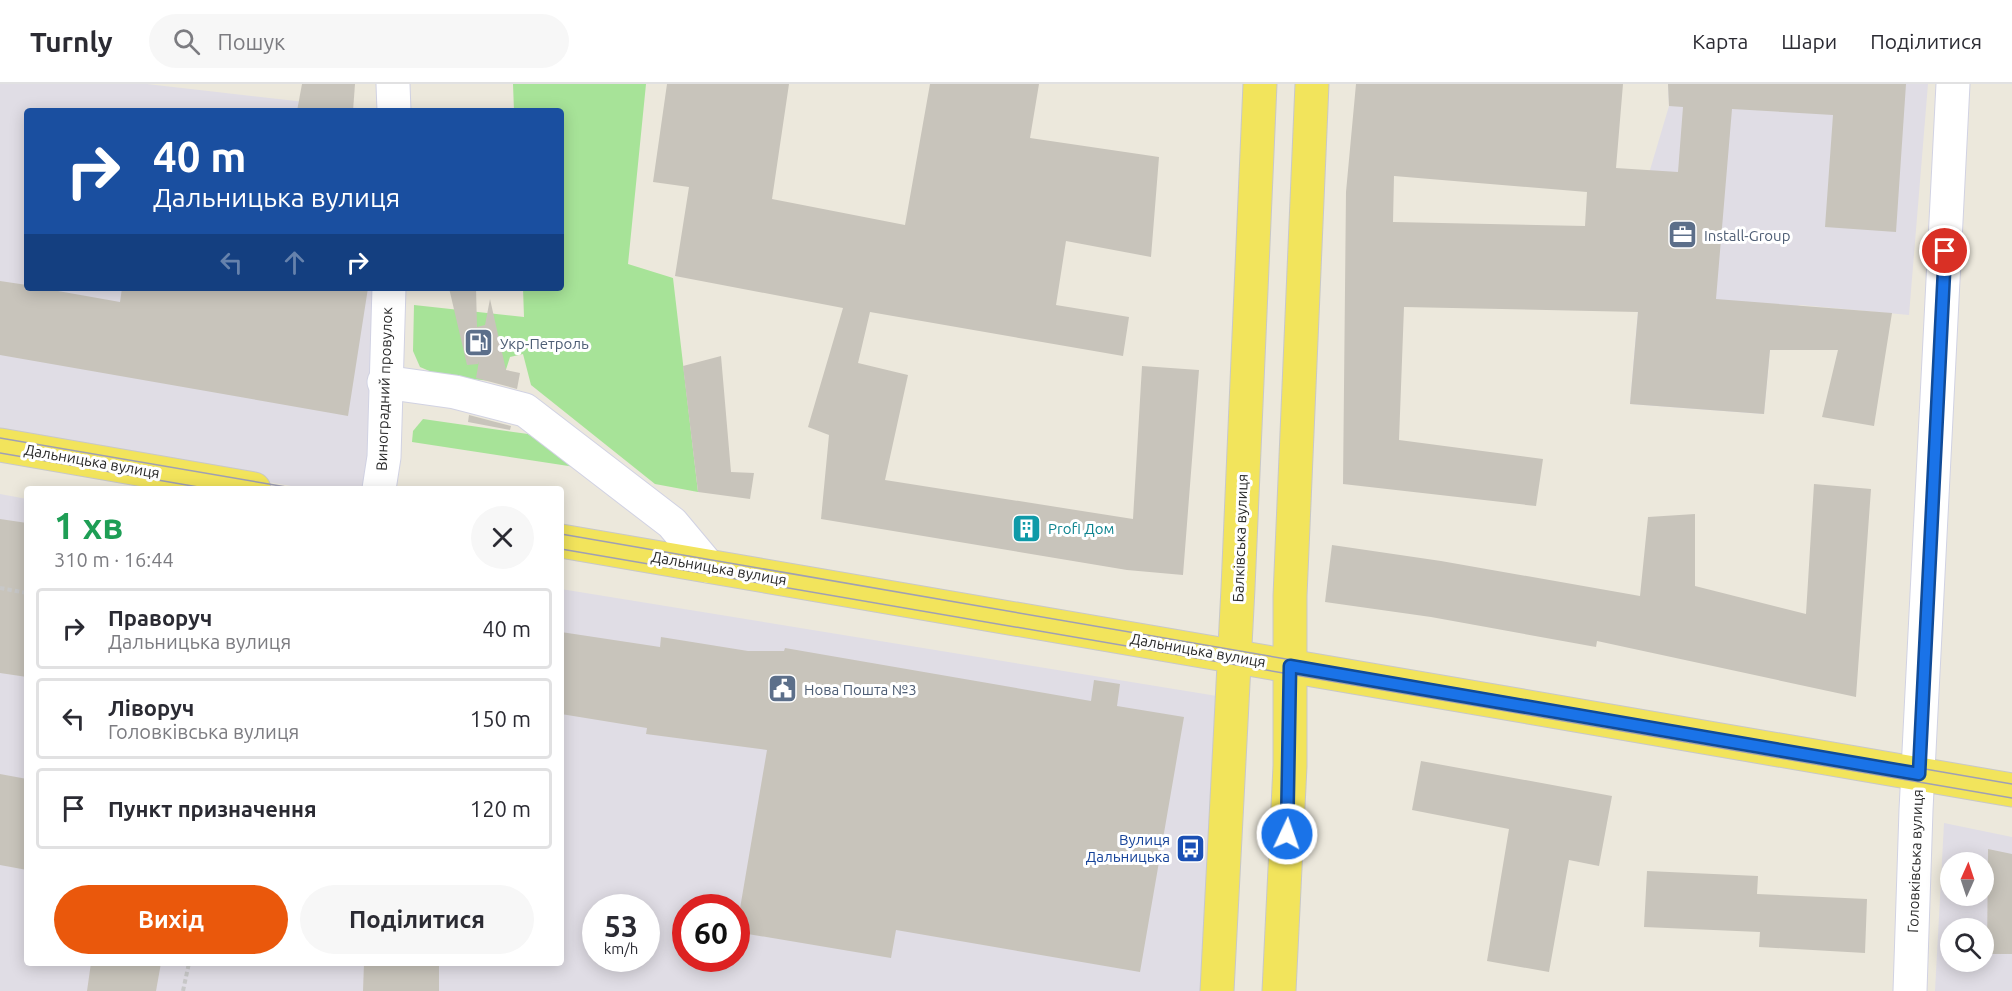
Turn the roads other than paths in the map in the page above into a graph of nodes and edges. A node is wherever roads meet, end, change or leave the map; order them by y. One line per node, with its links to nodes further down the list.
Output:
1 (393, 84): 5 (street)
2 (1260, 84): 13 (main road, Балківська вулиця)
3 (1312, 84): 14 (main road)
4 (1953, 84): 15 (street, Головківська вулиця)
5 (394, 108)
6 (389, 291): 7 (street, Виноградний провулок)
7 (384, 382): 10 (street, Виноградний провулок); 12 (street)
8 (0, 445): 9 (main road, Дальницька вулиця)
9 (237, 486)
10 (379, 486)
11 (564, 542): 12 (main road, Дальницька вулиця)
12 (708, 566): 13 (main road, Дальницька вулиця)
13 (1235, 657): 14 (main road, Дальницька вулиця); 17 (main road, Балківська вулиця)
14 (1290, 666): 15 (main road, Дальницька вулиця); 18 (main road)
15 (1919, 774): 16 (main road, Дальницька вулиця); 19 (street, Головківська вулиця)
16 (2012, 790)
17 (1217, 991)
18 (1279, 991)
19 (1910, 991)

